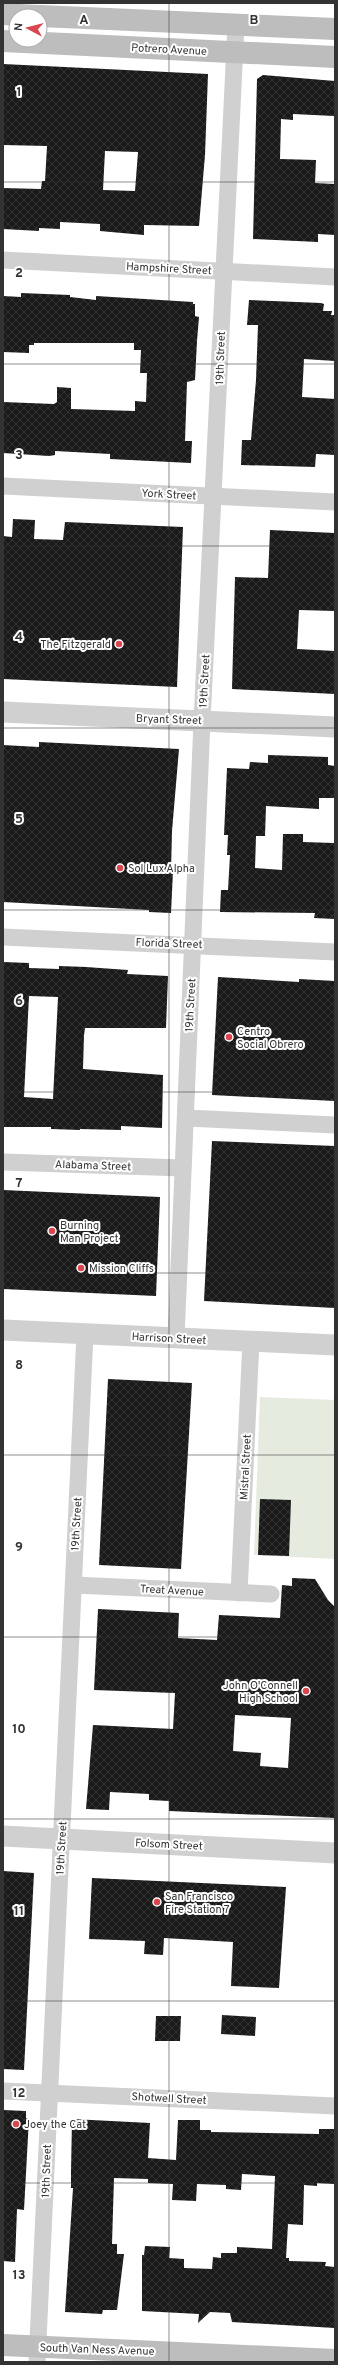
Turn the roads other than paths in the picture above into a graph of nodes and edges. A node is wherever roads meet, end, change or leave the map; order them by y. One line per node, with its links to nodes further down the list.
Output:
1 (48, 16): 2 (main road)
2 (236, 25): 3 (main road); 5 (street, 19th Street)
3 (335, 29)
4 (3, 42): 5 (main road, Potrero Avenue)
5 (235, 52): 6 (main road, Potrero Avenue); 8 (street, 19th Street)
6 (335, 57)
7 (3, 260): 8 (street, Hampshire Street)
8 (224, 271): 9 (street, Hampshire Street); 11 (street, 19th Street)
9 (335, 277)
10 (3, 486): 11 (street, York Street)
11 (214, 496): 12 (street, York Street); 14 (street, 19th Street)
12 (335, 502)
13 (3, 712): 14 (street, Bryant Street)
14 (202, 721): 15 (street, Bryant Street); 17 (street, 19th Street)
15 (335, 727)
16 (3, 937): 17 (street, Florida Street)
17 (193, 944): 18 (street, Florida Street); 19 (street, 19th Street)
18 (335, 952)
19 (186, 1118): 20 (street); 22 (street, 19th Street)
20 (335, 1125)
21 (3, 1162): 22 (street, Alabama Street)
22 (183, 1168): 25 (street, 19th Street)
23 (3, 1330): 24 (street, Harrison Street)
24 (85, 1334): 25 (street, Harrison Street); 28 (street, 19th Street)
25 (176, 1338): 26 (street, Harrison Street)
26 (251, 1341): 27 (street, Harrison Street); 29 (street, Mistral Street)
27 (335, 1345)
28 (74, 1585): 29 (street, Treat Avenue); 32 (street, 19th Street)
29 (239, 1593): 30 (street, Treat Avenue)
30 (271, 1594)
31 (3, 1836): 32 (street, Folsom Street)
32 (62, 1839): 33 (street, Folsom Street); 35 (street, 19th Street)
33 (335, 1853)
34 (3, 2091): 35 (street, Shotwell Street)
35 (50, 2093): 36 (street, Shotwell Street); 38 (street, 19th Street)
36 (335, 2106)
37 (3, 2345): 38 (main road, South Van Ness Avenue)
38 (38, 2354): 39 (main road, South Van Ness Avenue)
39 (335, 2360)

